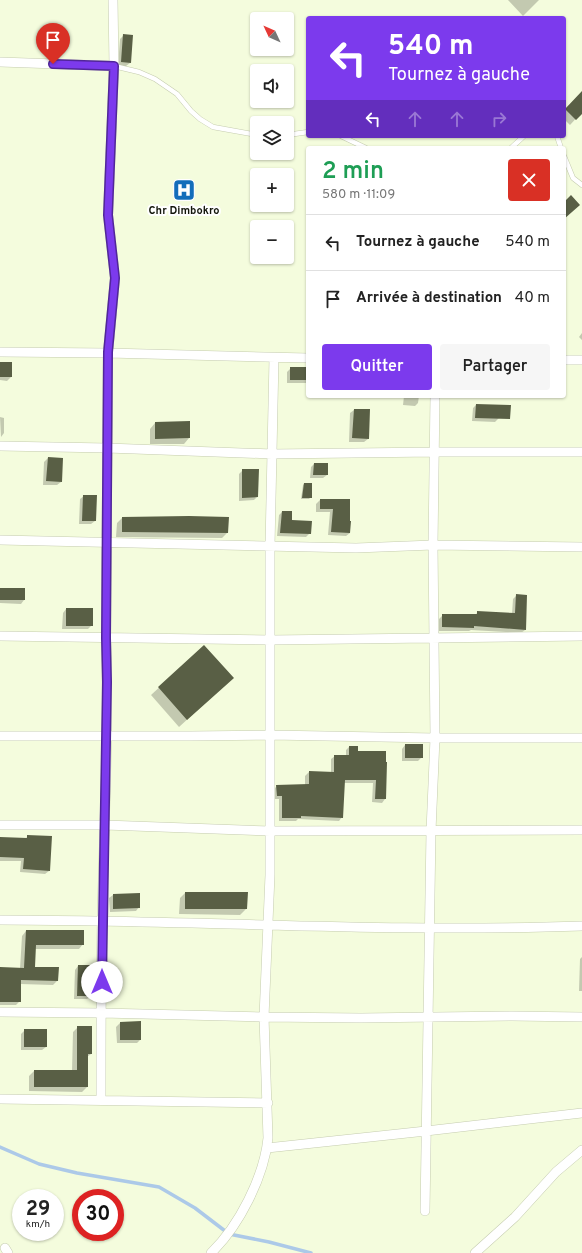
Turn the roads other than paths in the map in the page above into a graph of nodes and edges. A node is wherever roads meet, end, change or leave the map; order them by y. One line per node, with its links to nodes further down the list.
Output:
1 (112, 0): 3 (street)
2 (0, 62): 3 (street)
3 (114, 66): 6 (lane); 14 (street)
4 (306, 132): 5 (lane)
5 (294, 134)
6 (250, 135)
7 (345, 138): 9 (lane)
8 (522, 138): 10 (lane)
9 (362, 146)
10 (513, 146)
11 (566, 161): 12 (lane)
12 (582, 184)
13 (0, 352): 14 (street)
14 (108, 352): 15 (street); 21 (street)
15 (274, 358): 16 (street); 24 (street)
16 (306, 358)
17 (566, 360): 18 (street)
18 (582, 360)
19 (435, 398): 22 (street)
20 (0, 446): 21 (street)
21 (107, 448): 24 (street); 26 (street)
22 (435, 452): 23 (street); 24 (street); 28 (street)
23 (582, 452)
24 (272, 454): 27 (street)
25 (0, 540): 26 (street)
26 (107, 542): 27 (street); 32 (street)
27 (270, 546): 28 (street); 34 (street)
28 (433, 546): 29 (street); 33 (street)
29 (582, 547)
30 (0, 636): 32 (street)
31 (582, 636): 33 (street)
32 (106, 638): 34 (street); 37 (street)
33 (434, 639): 34 (street); 38 (street)
34 (270, 640): 35 (street)
35 (271, 735): 37 (street); 38 (street); 43 (street)
36 (0, 736): 37 (street)
37 (106, 736): 41 (street)
38 (435, 738): 39 (street); 44 (street)
39 (582, 738)
40 (0, 825): 41 (street)
41 (106, 825): 43 (street); 46 (street)
42 (582, 830): 44 (street)
43 (270, 831): 44 (street); 47 (street)
44 (431, 831): 49 (street)
45 (0, 920): 46 (street)
46 (102, 920): 47 (street); 51 (street)
47 (268, 925): 49 (street); 54 (street)
48 (582, 926): 49 (street)
49 (430, 928): 52 (street)
50 (0, 1012): 51 (street)
51 (102, 1013): 54 (street); 56 (street)
52 (427, 1016): 53 (street); 54 (street); 59 (street)
53 (582, 1017)
54 (264, 1018): 57 (street)
55 (0, 1099): 56 (street)
56 (101, 1100): 57 (street)
57 (268, 1103): 60 (street)
58 (582, 1112): 59 (street)
59 (426, 1131): 60 (street); 62 (street)
60 (267, 1148): 63 (street)
61 (582, 1150): 64 (street)
62 (425, 1211)
63 (210, 1253)
64 (475, 1253)

